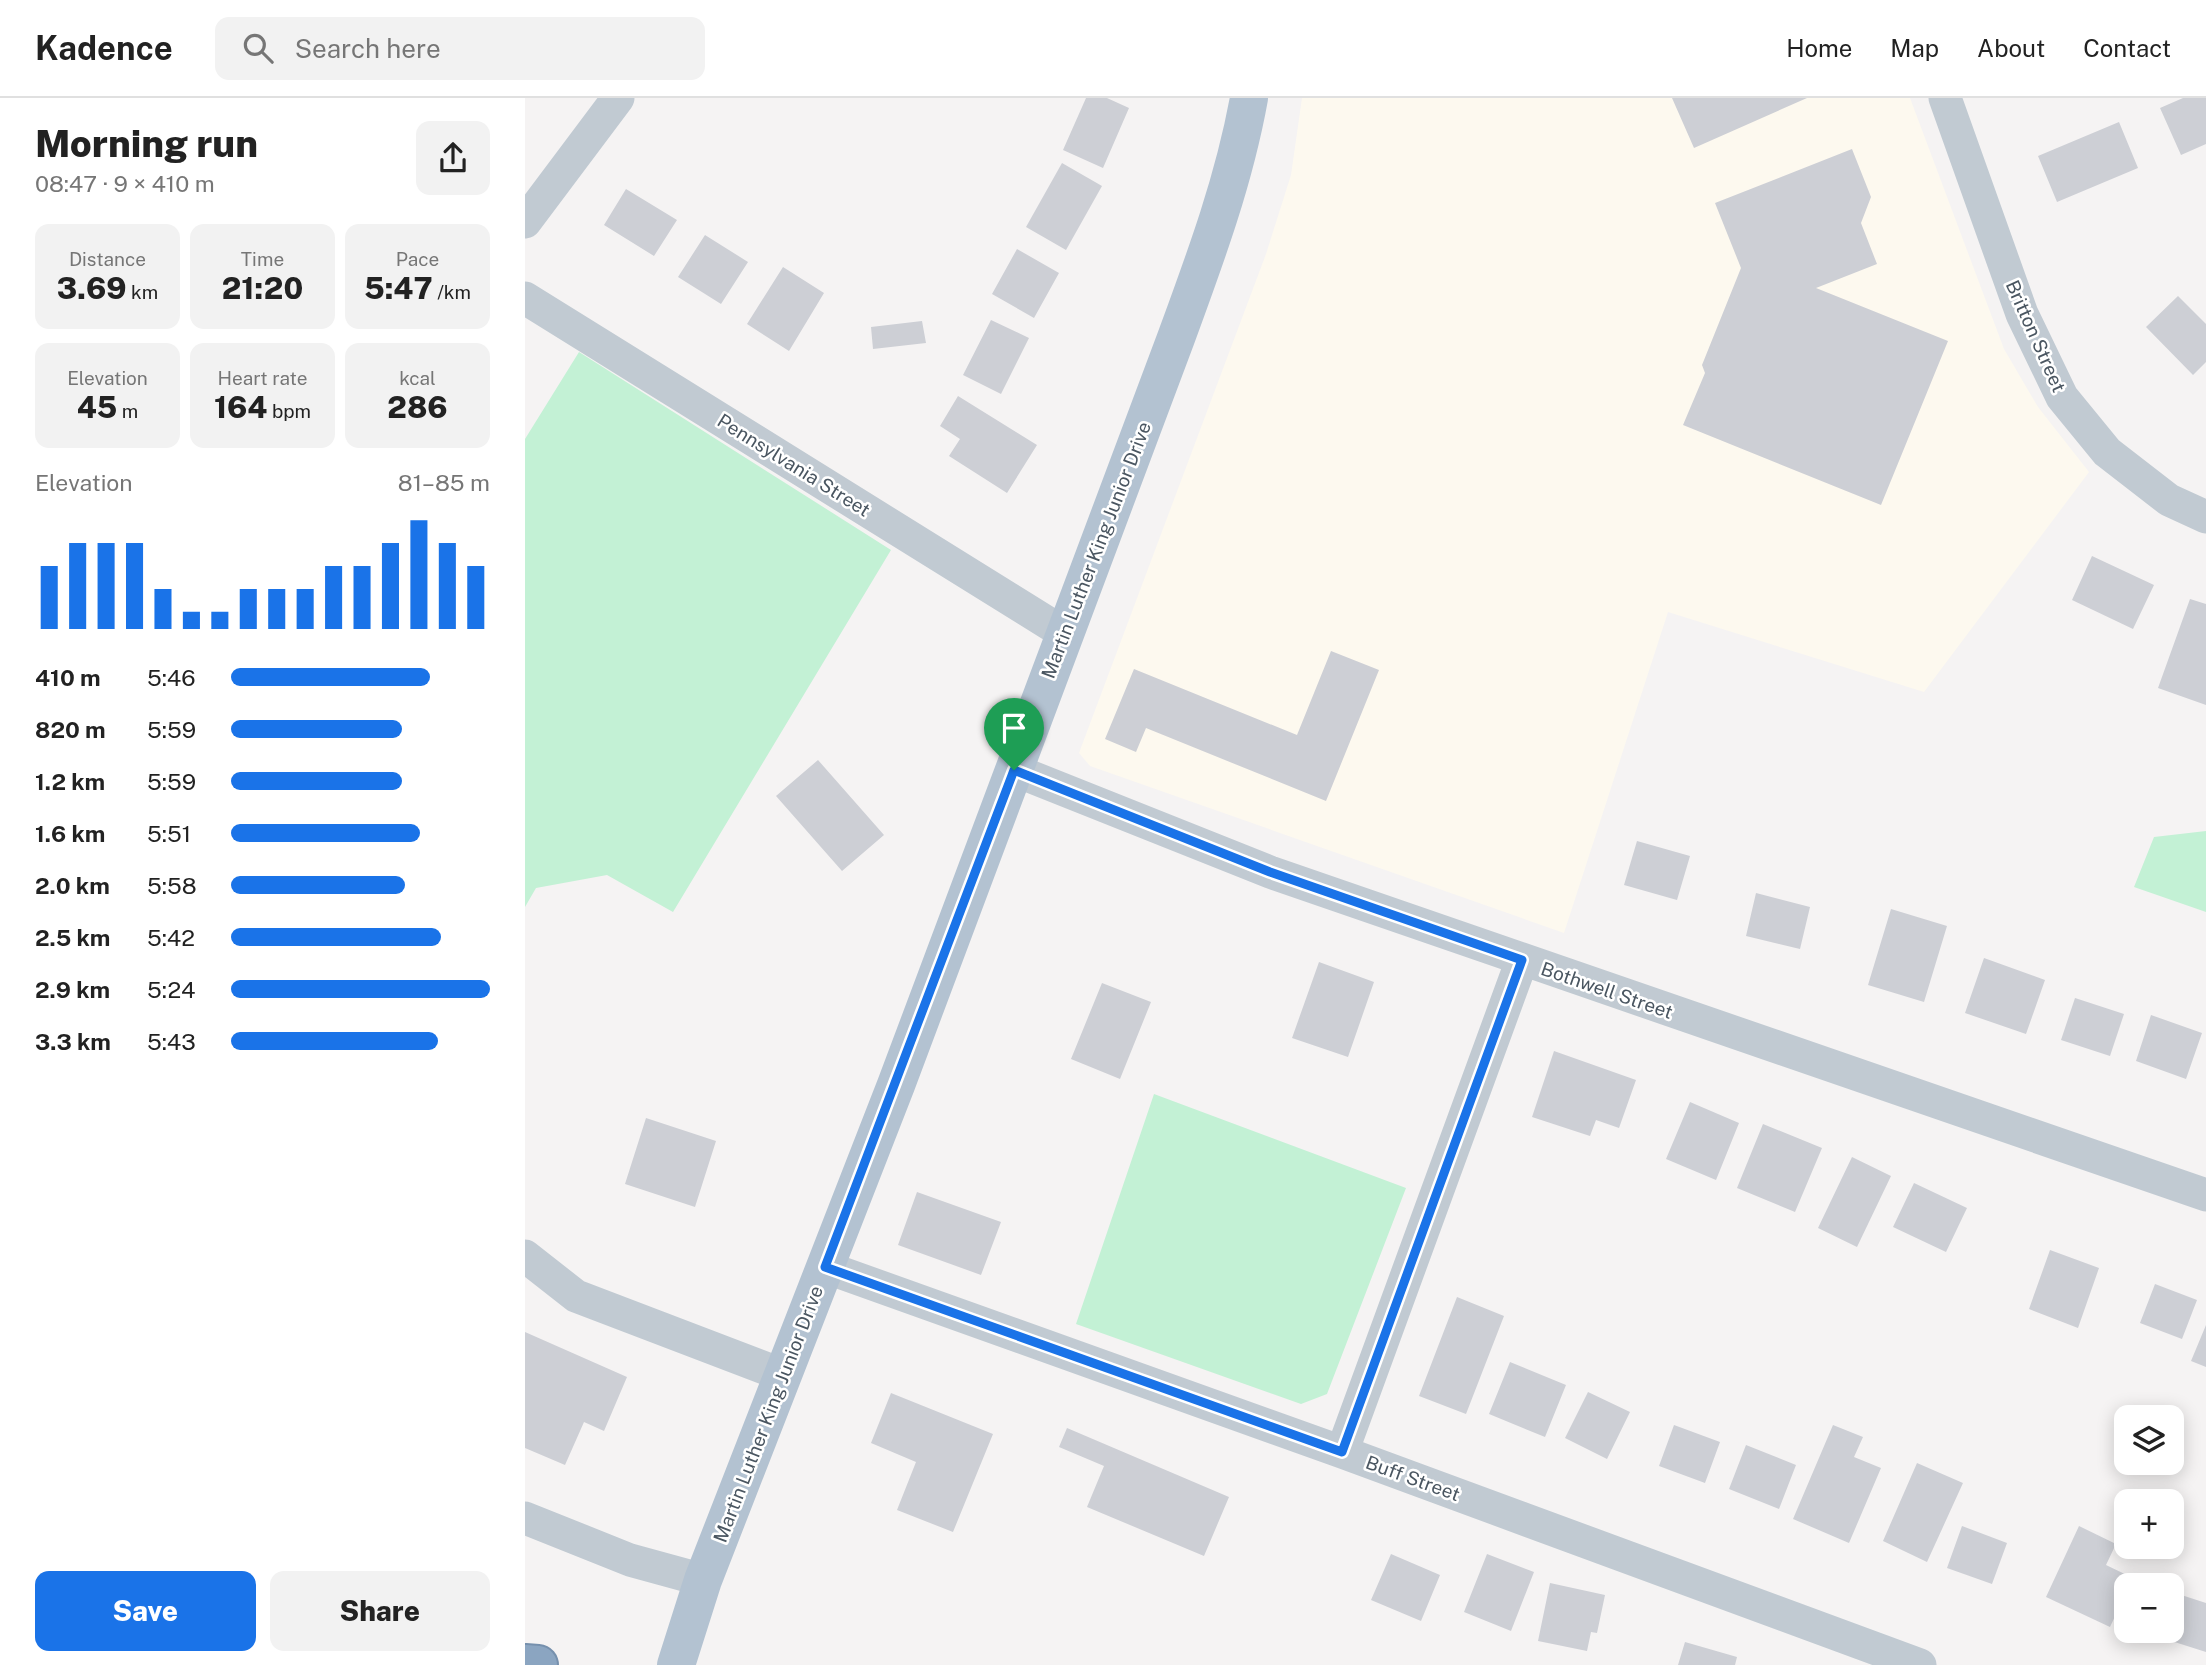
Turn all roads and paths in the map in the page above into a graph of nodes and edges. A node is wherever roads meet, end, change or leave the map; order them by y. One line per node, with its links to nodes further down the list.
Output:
1 (618, 98): 4 (street)
2 (1249, 98): 7 (main road, Martin Luther King Junior Drive)
3 (1945, 98): 6 (street, Britton Street)
4 (525, 222)
5 (525, 298): 7 (street, Pennsylvania Street)
6 (2206, 517)
7 (1064, 633): 8 (main road, Martin Luther King Junior Drive)
8 (1014, 770): 9 (street, Bothwell Street); 12 (main road, Martin Luther King Junior Drive)
9 (1522, 960): 10 (street, Bothwell Street); 14 (street)
10 (2206, 1195)
11 (525, 1255): 13 (street)
12 (825, 1267): 13 (main road, Martin Luther King Junior Drive); 14 (street, Buff Street)
13 (782, 1375): 16 (main road, Martin Luther King Junior Drive)
14 (1342, 1452): 20 (street, Buff Street)
15 (525, 1518): 16 (street)
16 (703, 1580): 19 (main road, Martin Luther King Junior Drive)
17 (525, 1664): 18 (highway)
18 (538, 1665)
19 (676, 1665)
20 (1920, 1665)

